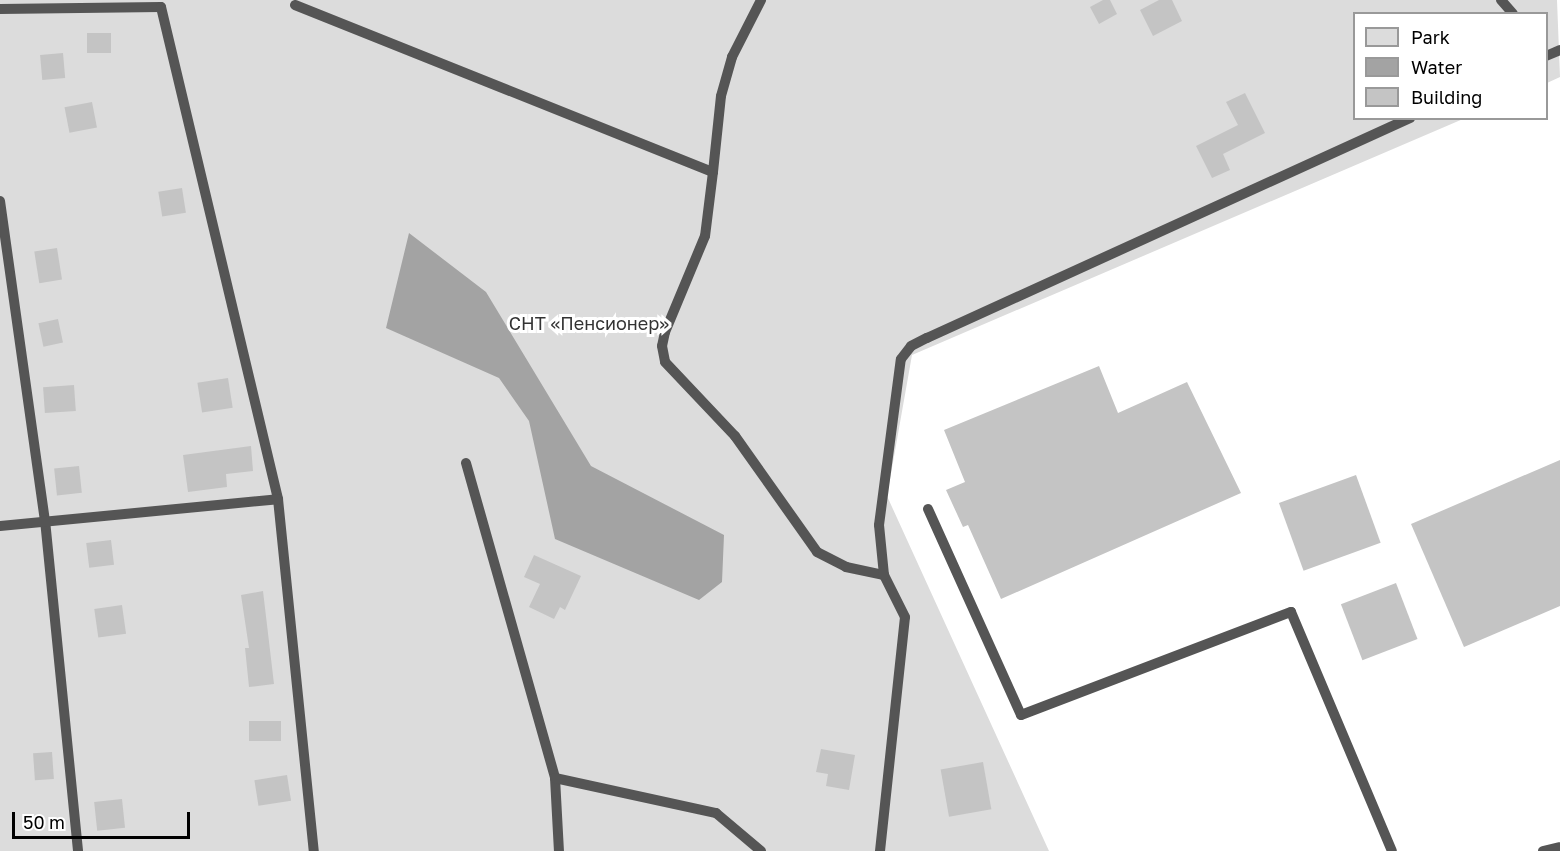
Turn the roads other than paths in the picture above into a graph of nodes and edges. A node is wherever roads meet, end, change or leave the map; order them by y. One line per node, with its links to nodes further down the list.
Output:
1 (761, 0): 7 (lane)
2 (1501, 0): 5 (lane)
3 (295, 5): 7 (lane)
4 (0, 9): 10 (lane)
5 (1511, 12)
6 (1406, 120): 14 (lane)
7 (713, 172): 14 (lane)
8 (0, 201): 12 (lane)
9 (466, 463): 15 (lane)
10 (278, 499): 12 (lane); 18 (lane)
11 (928, 509): 22 (lane)
12 (45, 520): 13 (lane); 17 (lane)
13 (0, 526)
14 (884, 575): 21 (lane)
15 (555, 778): 19 (lane); 20 (lane)
16 (1560, 847): 23 (lane)
17 (78, 851)
18 (314, 851)
19 (559, 851)
20 (761, 851)
21 (880, 851)
22 (1392, 851)
23 (1543, 851)

